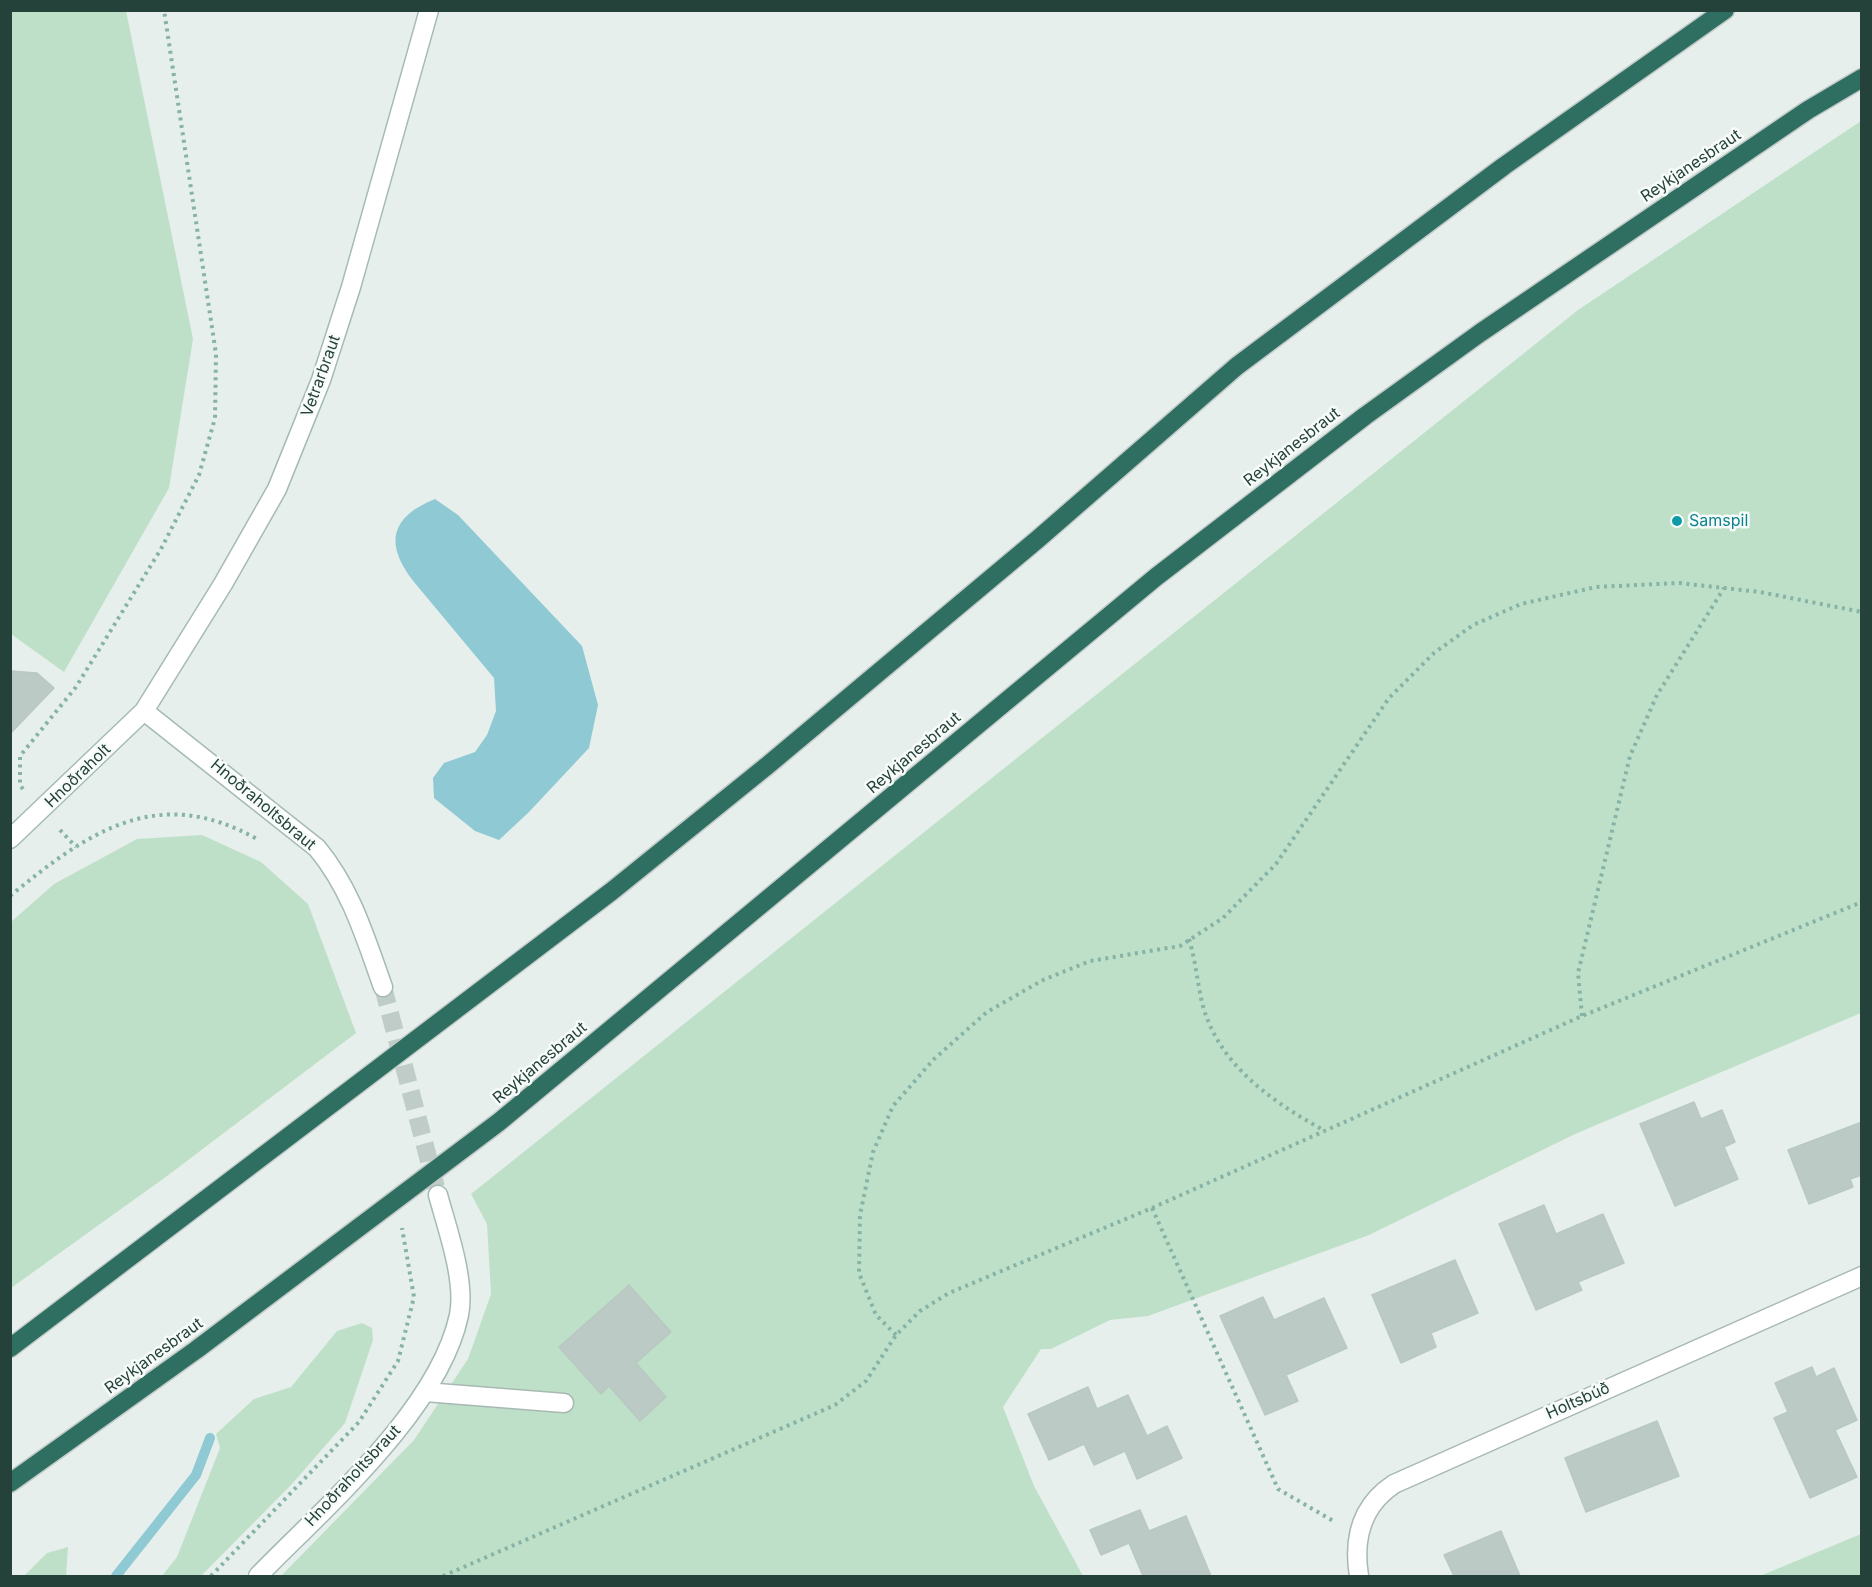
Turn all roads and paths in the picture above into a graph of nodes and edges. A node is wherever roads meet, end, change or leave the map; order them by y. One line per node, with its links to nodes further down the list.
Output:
1 (164, 10): 7 (path)
2 (429, 10): 8 (street, Vetrarbraut)
3 (1725, 10): 22 (highway)
4 (1862, 78): 25 (highway, Reykjanesbraut)
5 (1724, 588): 6 (path); 13 (path); 15 (path)
6 (1862, 612)
7 (76, 687)
8 (144, 711): 9 (street, Hnoðraholt); 14 (street, Hnoðraholtsbraut)
9 (10, 839)
10 (261, 841): 11 (path)
11 (10, 896)
12 (1862, 902): 15 (path)
13 (1189, 939): 16 (path); 21 (path)
14 (383, 987)
15 (1582, 1017): 16 (path)
16 (1325, 1132): 18 (path)
17 (438, 1195): 23 (street, Hnoðraholtsbraut)
18 (1152, 1208): 21 (path); 26 (path)
19 (401, 1221): 27 (path)
20 (1862, 1276): 26 (street, Holtsbúð)
21 (896, 1335): 29 (path)
22 (10, 1348)
23 (425, 1392): 24 (street); 28 (street, Hnoðraholtsbraut)
24 (564, 1403)
25 (10, 1484)
26 (1357, 1535): 30 (street, Holtsbúð)
27 (211, 1576)
28 (258, 1576)
29 (443, 1576)
30 (1359, 1576)

